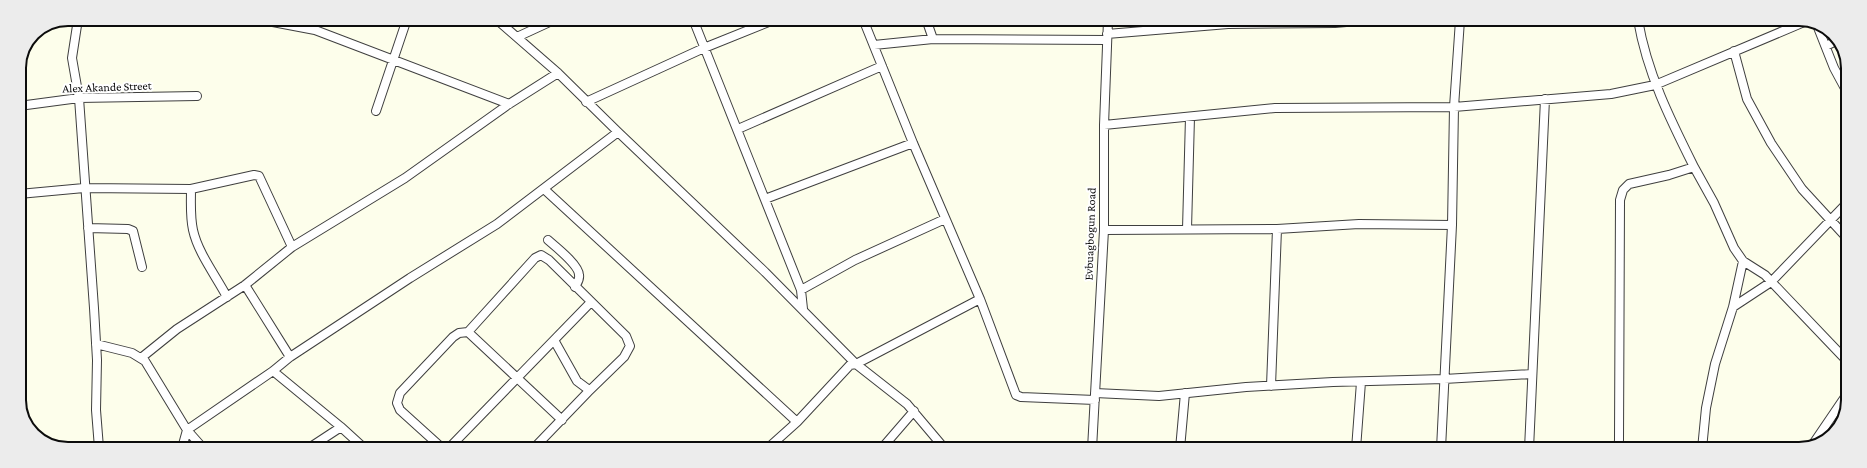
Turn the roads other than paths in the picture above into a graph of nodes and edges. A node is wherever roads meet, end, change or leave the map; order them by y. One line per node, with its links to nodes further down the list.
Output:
1 (75, 26): 30 (street)
2 (294, 26): 24 (street)
3 (405, 26): 24 (street)
4 (504, 26): 16 (street)
5 (541, 26): 16 (street)
6 (695, 26): 22 (street)
7 (759, 26): 22 (street)
8 (866, 26): 20 (street)
9 (928, 26): 18 (street)
10 (1108, 26): 17 (street, Evbuagbogun Road)
11 (1209, 26): 17 (street)
12 (1460, 26): 35 (street)
13 (1639, 26): 28 (street)
14 (1795, 26): 23 (street)
15 (1820, 32): 21 (street)
16 (517, 37): 26 (street)
17 (1107, 37): 18 (street); 38 (street, Evbuagbogun Road)
18 (933, 39): 20 (street)
19 (1833, 43): 21 (street)
20 (874, 45): 25 (street)
21 (1826, 46): 27 (street)
22 (704, 48): 32 (street); 39 (street)
23 (1734, 51): 28 (street); 50 (street)
24 (394, 60): 33 (street); 36 (street)
25 (882, 66): 39 (street); 41 (street)
26 (558, 73): 32 (street); 33 (street)
27 (1841, 81)
28 (1655, 85): 31 (street); 42 (street)
29 (197, 96): 30 (street, Alex Akande Street)
30 (79, 98): 34 (street, Alex Akande Street); 43 (street)
31 (1545, 99): 35 (street); 78 (street)
32 (586, 102): 40 (street)
33 (508, 104): 58 (street)
34 (26, 105)
35 (1454, 106): 37 (street); 51 (street)
36 (376, 111)
37 (1190, 117): 38 (street); 55 (street)
38 (1104, 125): 54 (street, Evbuagbogun Road)
39 (738, 129): 47 (street)
40 (618, 132): 45 (street); 69 (street)
41 (913, 143): 47 (street); 49 (street)
42 (1694, 167): 59 (street); 109 (street)
43 (84, 188): 44 (street); 46 (street); 52 (street)
44 (191, 189): 58 (street); 65 (street)
45 (544, 189): 74 (street); 89 (street)
46 (26, 193)
47 (765, 199): 64 (street)
48 (1841, 209): 50 (street)
49 (945, 219): 64 (street); 66 (street)
50 (1830, 221): 56 (street); 61 (street)
51 (1452, 225): 53 (street); 80 (street)
52 (88, 228): 60 (street); 72 (street)
53 (1277, 229): 55 (street); 82 (street)
54 (1104, 230): 55 (street); 85 (street, Evbuagbogun Road)
55 (1187, 230)
56 (1841, 232)
57 (548, 240): 63 (street)
58 (292, 247): 62 (street)
59 (1743, 261): 61 (street); 68 (street)
60 (142, 267)
61 (1771, 282): 68 (street); 73 (street)
62 (245, 285): 65 (street); 74 (street)
63 (575, 287): 67 (street); 70 (street)
64 (801, 290): 69 (street)
65 (227, 297): 75 (street)
66 (980, 298): 76 (street); 85 (street)
67 (591, 302): 71 (street); 83 (street)
68 (1733, 307): 110 (street)
69 (803, 308): 76 (street)
70 (468, 332): 79 (street); 98 (street)
71 (554, 340): 79 (street); 83 (street)
72 (96, 344): 75 (street); 93 (street)
73 (1841, 355)
74 (290, 356): 77 (street)
75 (141, 358): 91 (street)
76 (856, 364): 87 (street); 89 (street)
77 (273, 372): 90 (street); 91 (street)
78 (1532, 374): 80 (street); 108 (street)
79 (517, 379): 88 (street); 99 (street)
80 (1444, 379): 81 (street); 107 (street)
81 (1361, 382): 82 (street); 106 (street)
82 (1271, 386): 84 (street)
83 (589, 390): 88 (street)
84 (1185, 393): 85 (street); 105 (street)
85 (1095, 396): 104 (street, Evbuagbogun Road)
86 (1841, 403): 92 (street)
87 (914, 411): 102 (street); 103 (street)
88 (562, 420): 100 (street)
89 (797, 422): 101 (street)
90 (341, 427): 96 (street); 97 (street)
91 (187, 430): 94 (street); 95 (street)
92 (1817, 439)
93 (99, 442)
94 (184, 442)
95 (198, 442)
96 (318, 442)
97 (357, 442)
98 (435, 442)
99 (455, 442)
100 (540, 442)
101 (775, 442)
102 (887, 442)
103 (940, 442)
104 (1092, 442)
105 (1181, 442)
106 (1357, 442)
107 (1442, 442)
108 (1530, 442)
109 (1619, 442)
110 (1703, 442)

